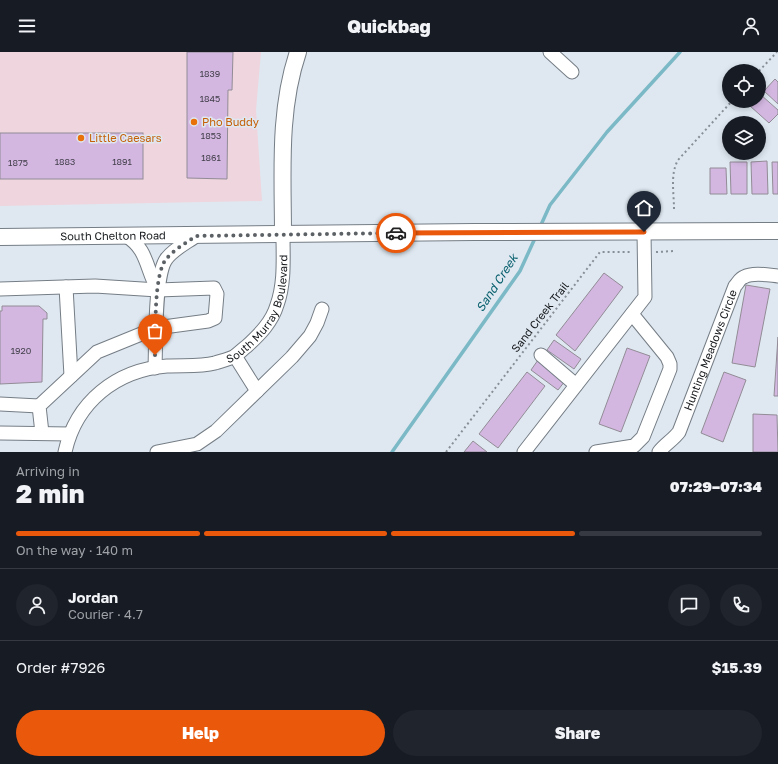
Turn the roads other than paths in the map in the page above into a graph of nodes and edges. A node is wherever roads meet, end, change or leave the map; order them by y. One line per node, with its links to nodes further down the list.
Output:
1 (298, 52): 6 (main road, South Murray Boulevard)
2 (550, 52): 3 (street)
3 (572, 72)
4 (778, 231): 5 (main road, South Chelton Road)
5 (644, 232): 6 (main road, South Chelton Road); 15 (street)
6 (283, 235): 8 (main road, South Chelton Road); 17 (street, South Murray Boulevard)
7 (126, 236): 8 (main road, South Chelton Road); 9 (main road, South Chelton Road); 13 (street)
8 (196, 236): 13 (street)
9 (0, 237)
10 (778, 276): 32 (street, Hunting Meadows Circle)
11 (66, 287): 12 (street); 13 (street); 20 (street)
12 (0, 289)
13 (158, 290): 16 (street); 16 (street)
14 (322, 309): 22 (street)
15 (632, 314): 21 (street); 31 (street)
16 (156, 328): 19 (street); 20 (street)
17 (235, 356): 19 (street, South Murray Boulevard); 22 (street)
18 (541, 356): 21 (street)
19 (155, 368): 27 (street, South Murray Boulevard)
20 (71, 376): 24 (street)
21 (576, 385): 30 (street)
22 (257, 391): 29 (street)
23 (0, 404): 24 (street)
24 (39, 406): 26 (street)
25 (0, 433): 26 (street)
26 (42, 433): 27 (street)
27 (70, 434): 28 (street, South Murray Boulevard)
28 (65, 452)
29 (157, 452)
30 (524, 452)
31 (596, 452)
32 (659, 452)

